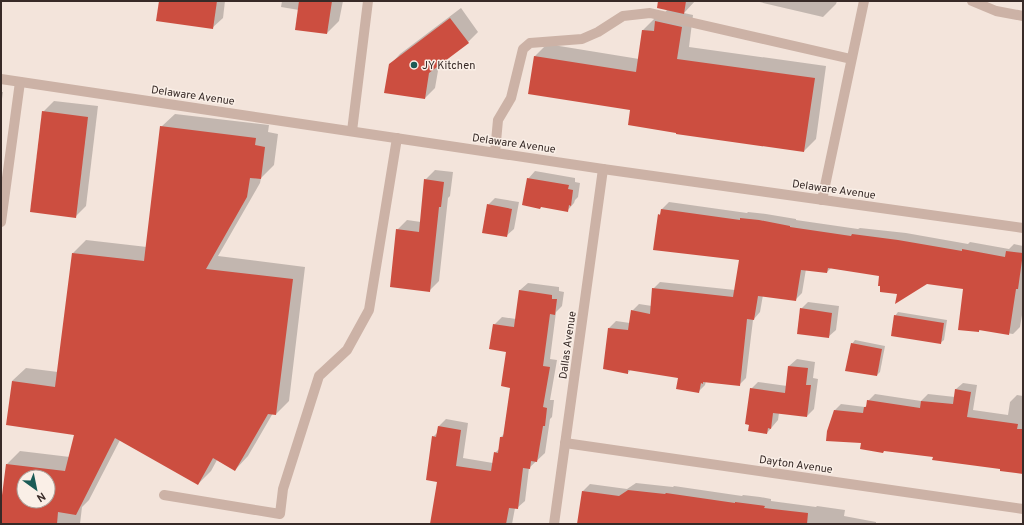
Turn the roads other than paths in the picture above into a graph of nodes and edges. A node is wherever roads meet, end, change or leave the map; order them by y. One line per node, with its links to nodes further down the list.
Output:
1 (368, 1): 8 (street)
2 (864, 1): 5 (street)
3 (972, 1): 4 (street)
4 (1023, 16)
5 (851, 59): 10 (street); 12 (street)
6 (1, 79): 7 (street, Delaware Avenue)
7 (20, 82): 8 (street, Delaware Avenue); 13 (street)
8 (352, 131): 9 (street, Delaware Avenue)
9 (397, 138): 10 (street, Delaware Avenue); 16 (street)
10 (495, 152): 11 (street, Delaware Avenue)
11 (603, 169): 12 (street, Delaware Avenue); 15 (street, Dallas Avenue)
12 (822, 200): 14 (street, Delaware Avenue)
13 (1, 222)
14 (1023, 228)
15 (565, 443): 17 (street, Dayton Avenue); 18 (street, Dallas Avenue)
16 (164, 496)
17 (1023, 509)
18 (554, 524)

